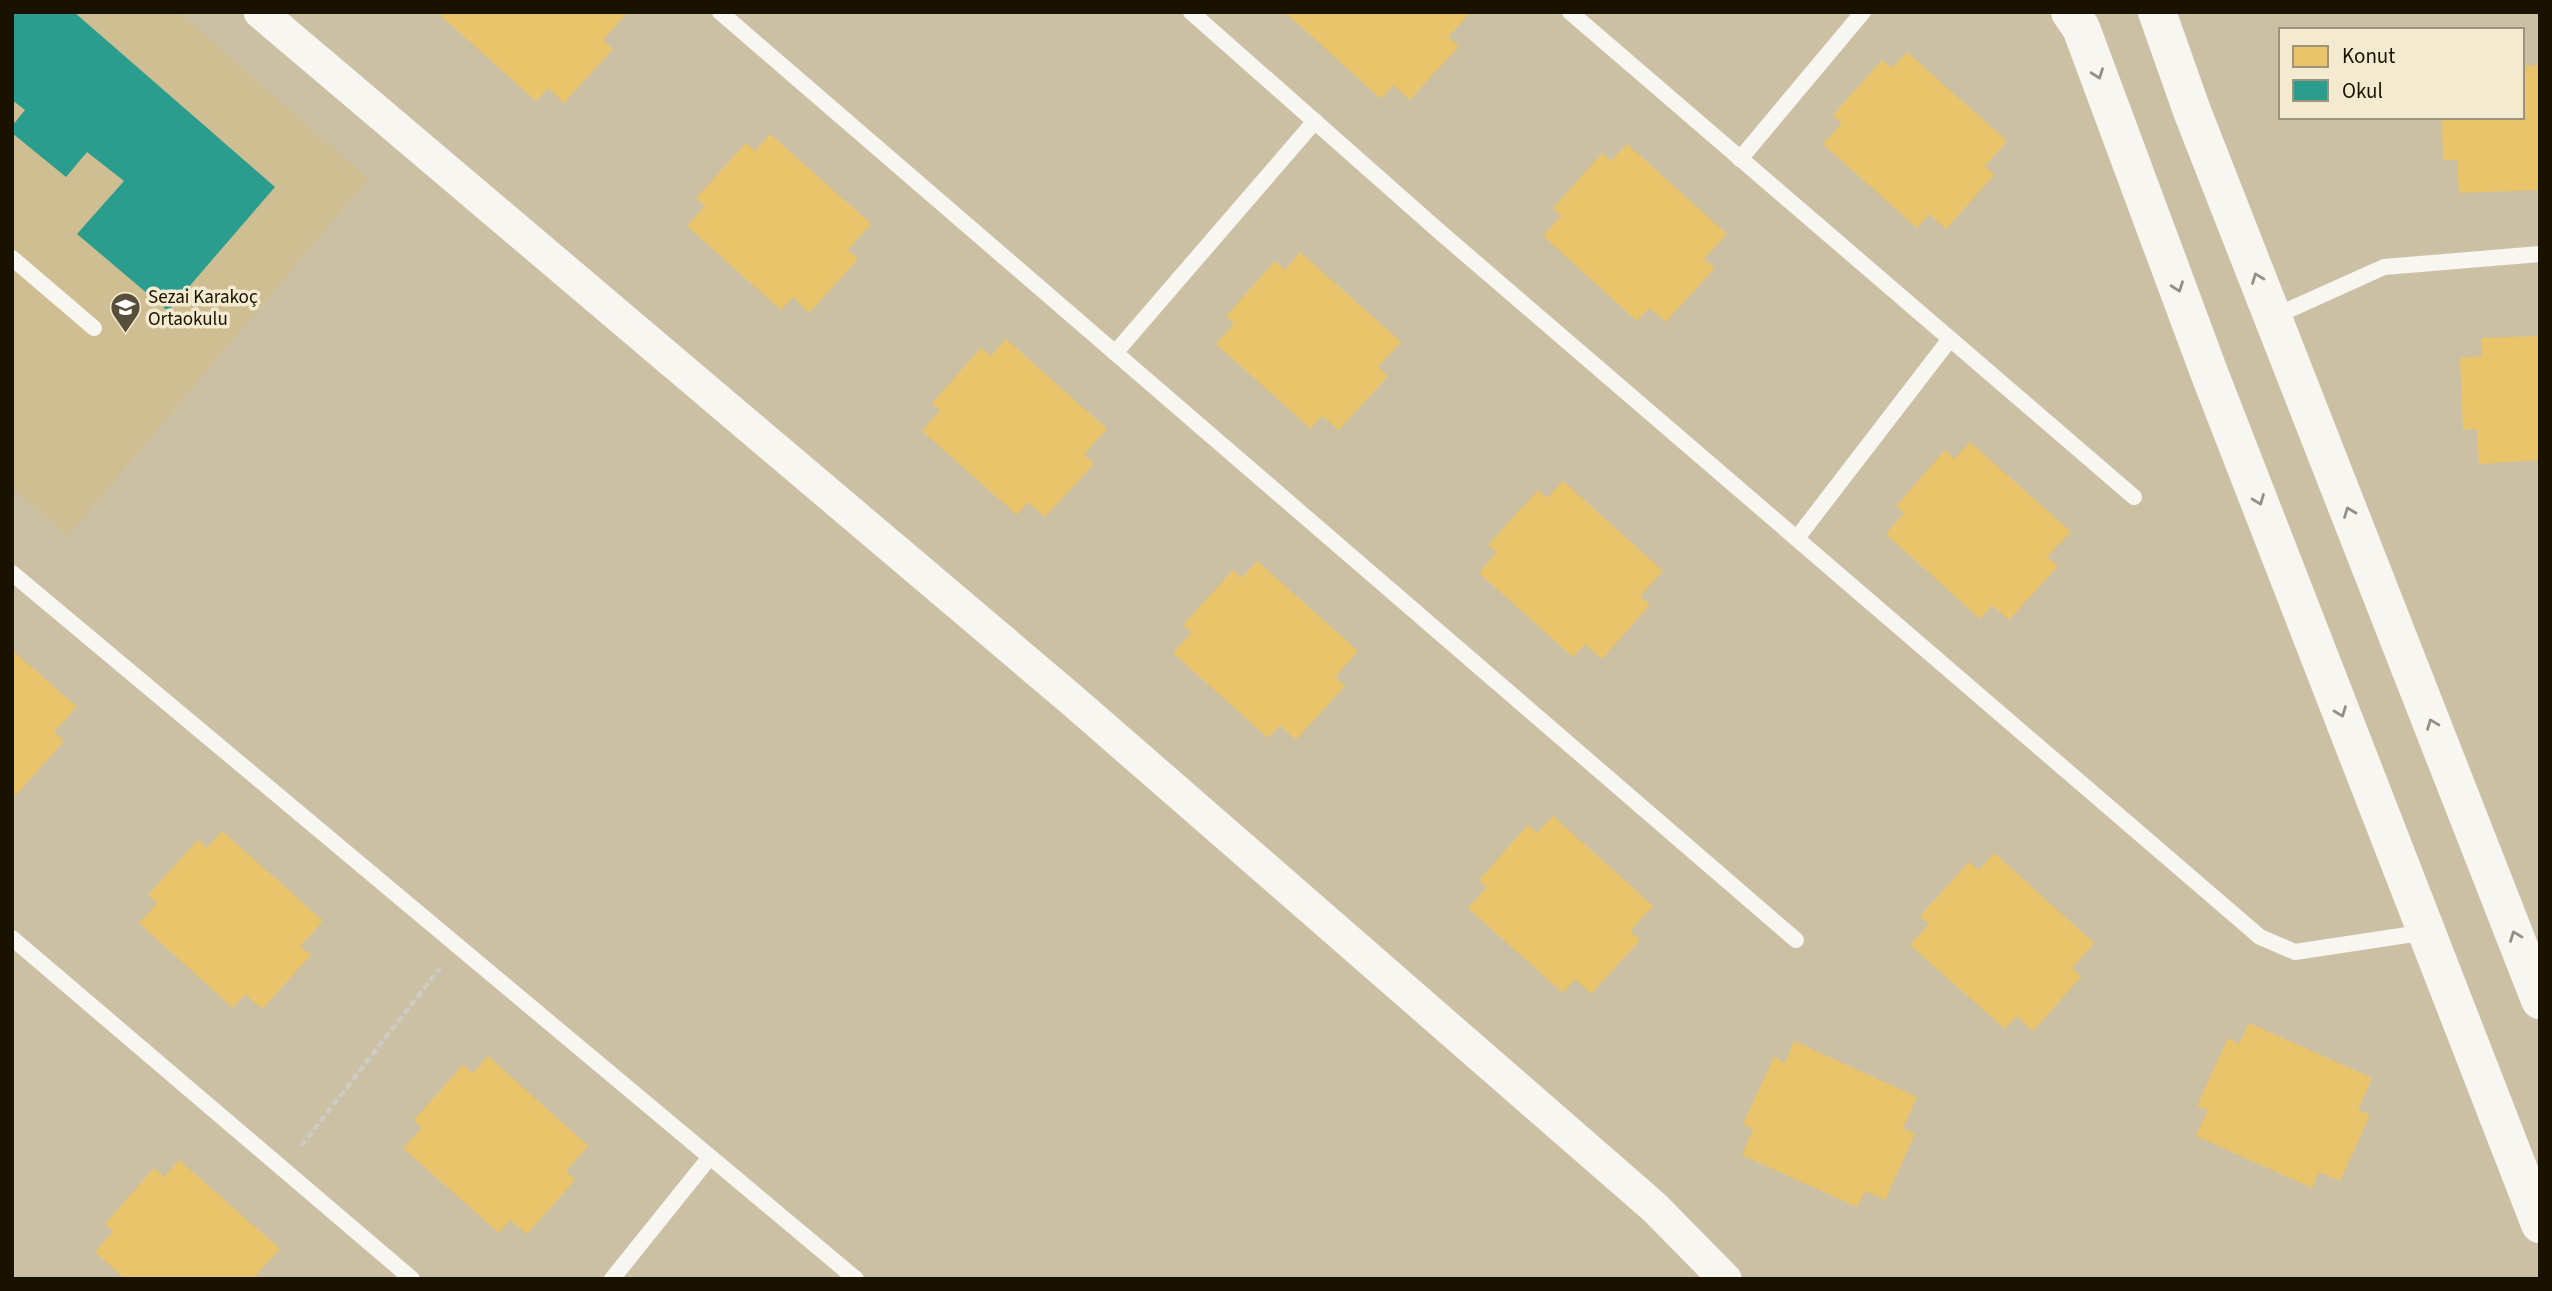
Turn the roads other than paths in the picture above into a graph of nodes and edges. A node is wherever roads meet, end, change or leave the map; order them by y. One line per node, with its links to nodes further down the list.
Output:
1 (260, 12): 28 (street)
2 (720, 12): 15 (lane)
3 (1191, 12): 8 (lane)
4 (1570, 12): 9 (lane)
5 (1863, 12): 9 (lane)
6 (2070, 12): 19 (street, one-way to 19)
7 (2157, 12): 12 (street, one-way to 7)
8 (1315, 121): 15 (lane); 17 (lane)
9 (1740, 159): 14 (lane)
10 (2540, 254): 12 (lane)
11 (12, 258): 13 (lane)
12 (2273, 317): 22 (street, one-way to 12)
13 (94, 328)
14 (1950, 339): 16 (lane); 17 (lane)
15 (1115, 354): 21 (lane)
16 (2134, 498)
17 (1797, 538): 19 (lane)
18 (12, 573): 23 (lane)
19 (2427, 932): 24 (street)
20 (12, 938): 25 (lane)
21 (1796, 940)
22 (2537, 986)
23 (710, 1157): 26 (lane); 27 (lane)
24 (2540, 1224)
25 (412, 1279)
26 (612, 1279)
27 (856, 1279)
28 (1725, 1279)

